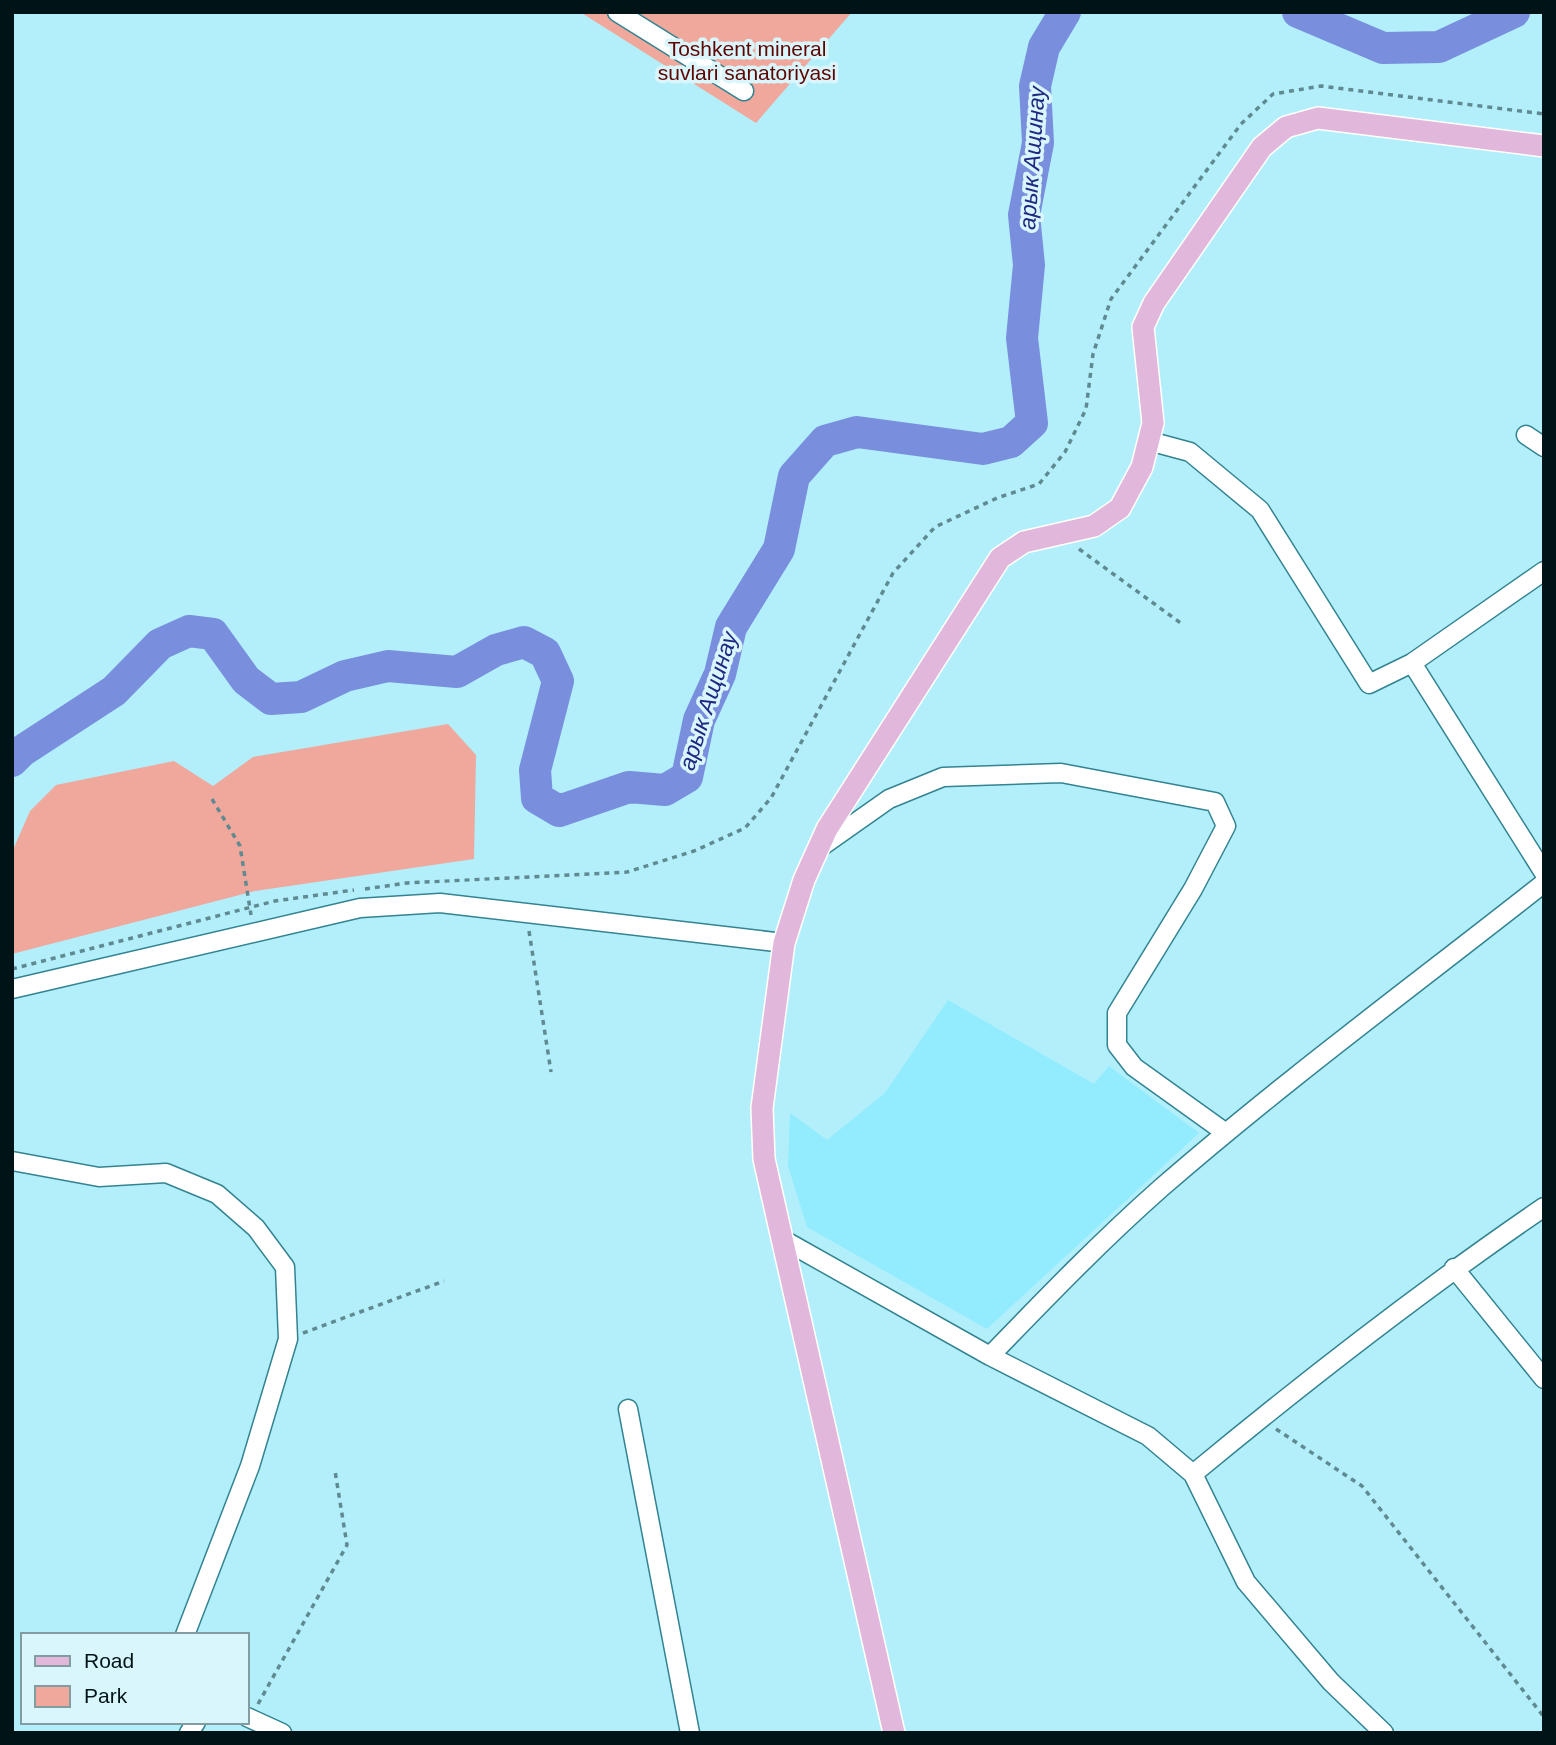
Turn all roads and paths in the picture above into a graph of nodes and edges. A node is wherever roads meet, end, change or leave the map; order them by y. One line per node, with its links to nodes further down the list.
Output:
1 (617, 12): 2 (street)
2 (744, 91)
3 (1544, 114): 16 (path)
4 (1544, 146): 6 (main road)
5 (1526, 435): 7 (street)
6 (1149, 441): 8 (main road); 11 (street)
7 (1544, 447)
8 (1058, 534): 10 (path); 13 (main road)
9 (1544, 571): 11 (street)
10 (1182, 624)
11 (1412, 663): 14 (street)
12 (212, 799): 16 (path)
13 (818, 849): 19 (main road); 23 (street)
14 (1544, 873)
15 (1544, 883): 23 (street)
16 (250, 907): 18 (path); 20 (path)
17 (526, 912): 18 (street); 19 (street); 22 (path)
18 (256, 931): 21 (street)
19 (784, 943): 26 (main road)
20 (12, 969)
21 (12, 989)
22 (551, 1072)
23 (1226, 1133): 30 (street)
24 (12, 1161): 29 (street)
25 (1544, 1207): 27 (street)
26 (782, 1239): 30 (street); 41 (main road)
27 (1454, 1268): 31 (street); 33 (street)
28 (444, 1281): 29 (path)
29 (288, 1339): 36 (street)
30 (990, 1356): 35 (street)
31 (1544, 1379)
32 (628, 1409): 40 (street)
33 (1260, 1419): 35 (street); 37 (path)
34 (335, 1471): 38 (path)
35 (1193, 1474): 42 (street)
36 (186, 1633)
37 (1544, 1717)
38 (248, 1718): 39 (street)
39 (282, 1733)
40 (690, 1733)
41 (894, 1733)
42 (1384, 1733)

